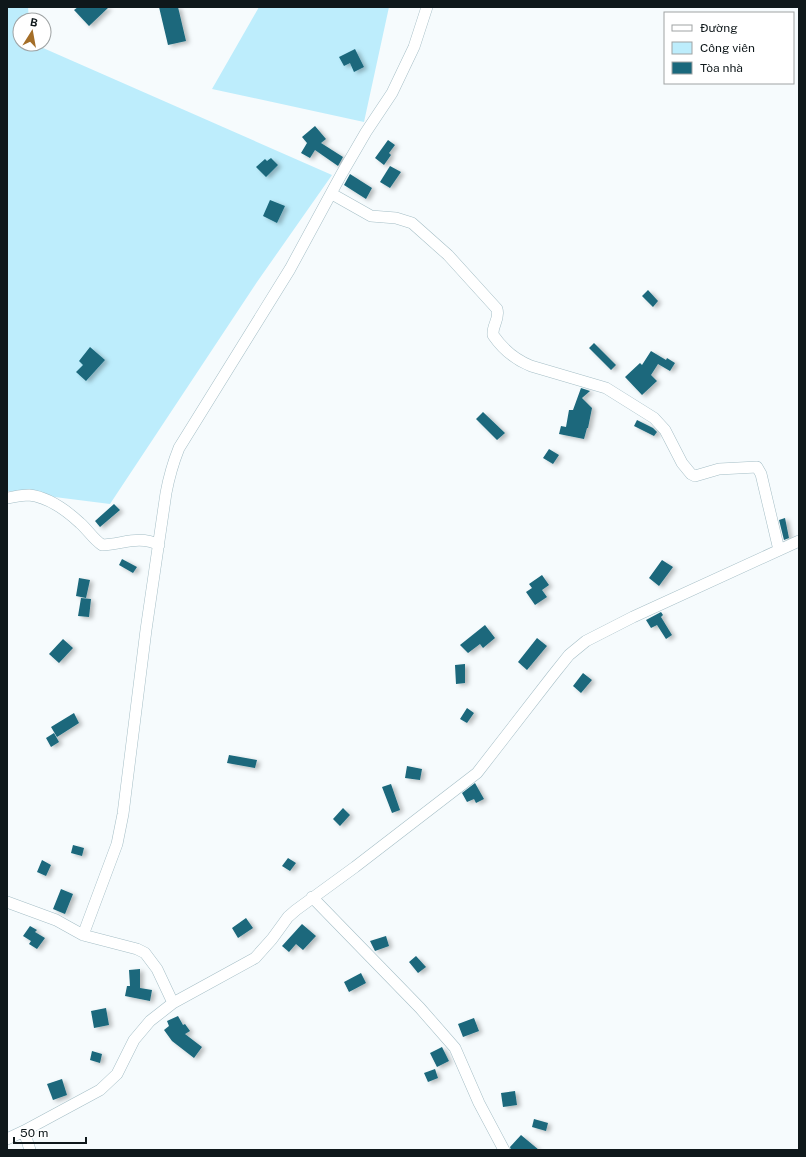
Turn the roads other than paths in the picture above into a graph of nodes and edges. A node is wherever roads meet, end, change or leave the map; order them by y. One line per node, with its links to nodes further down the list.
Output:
1 (428, 7): 2 (street)
2 (332, 194): 5 (street); 6 (street)
3 (7, 498): 5 (street)
4 (799, 541): 6 (street)
5 (159, 545): 9 (street)
6 (779, 550): 7 (street)
7 (312, 897): 10 (street); 14 (street)
8 (7, 902): 9 (street)
9 (83, 935): 10 (street)
10 (173, 1004): 11 (street)
11 (24, 1131): 12 (street); 13 (street)
12 (7, 1138)
13 (30, 1150)
14 (504, 1150)

